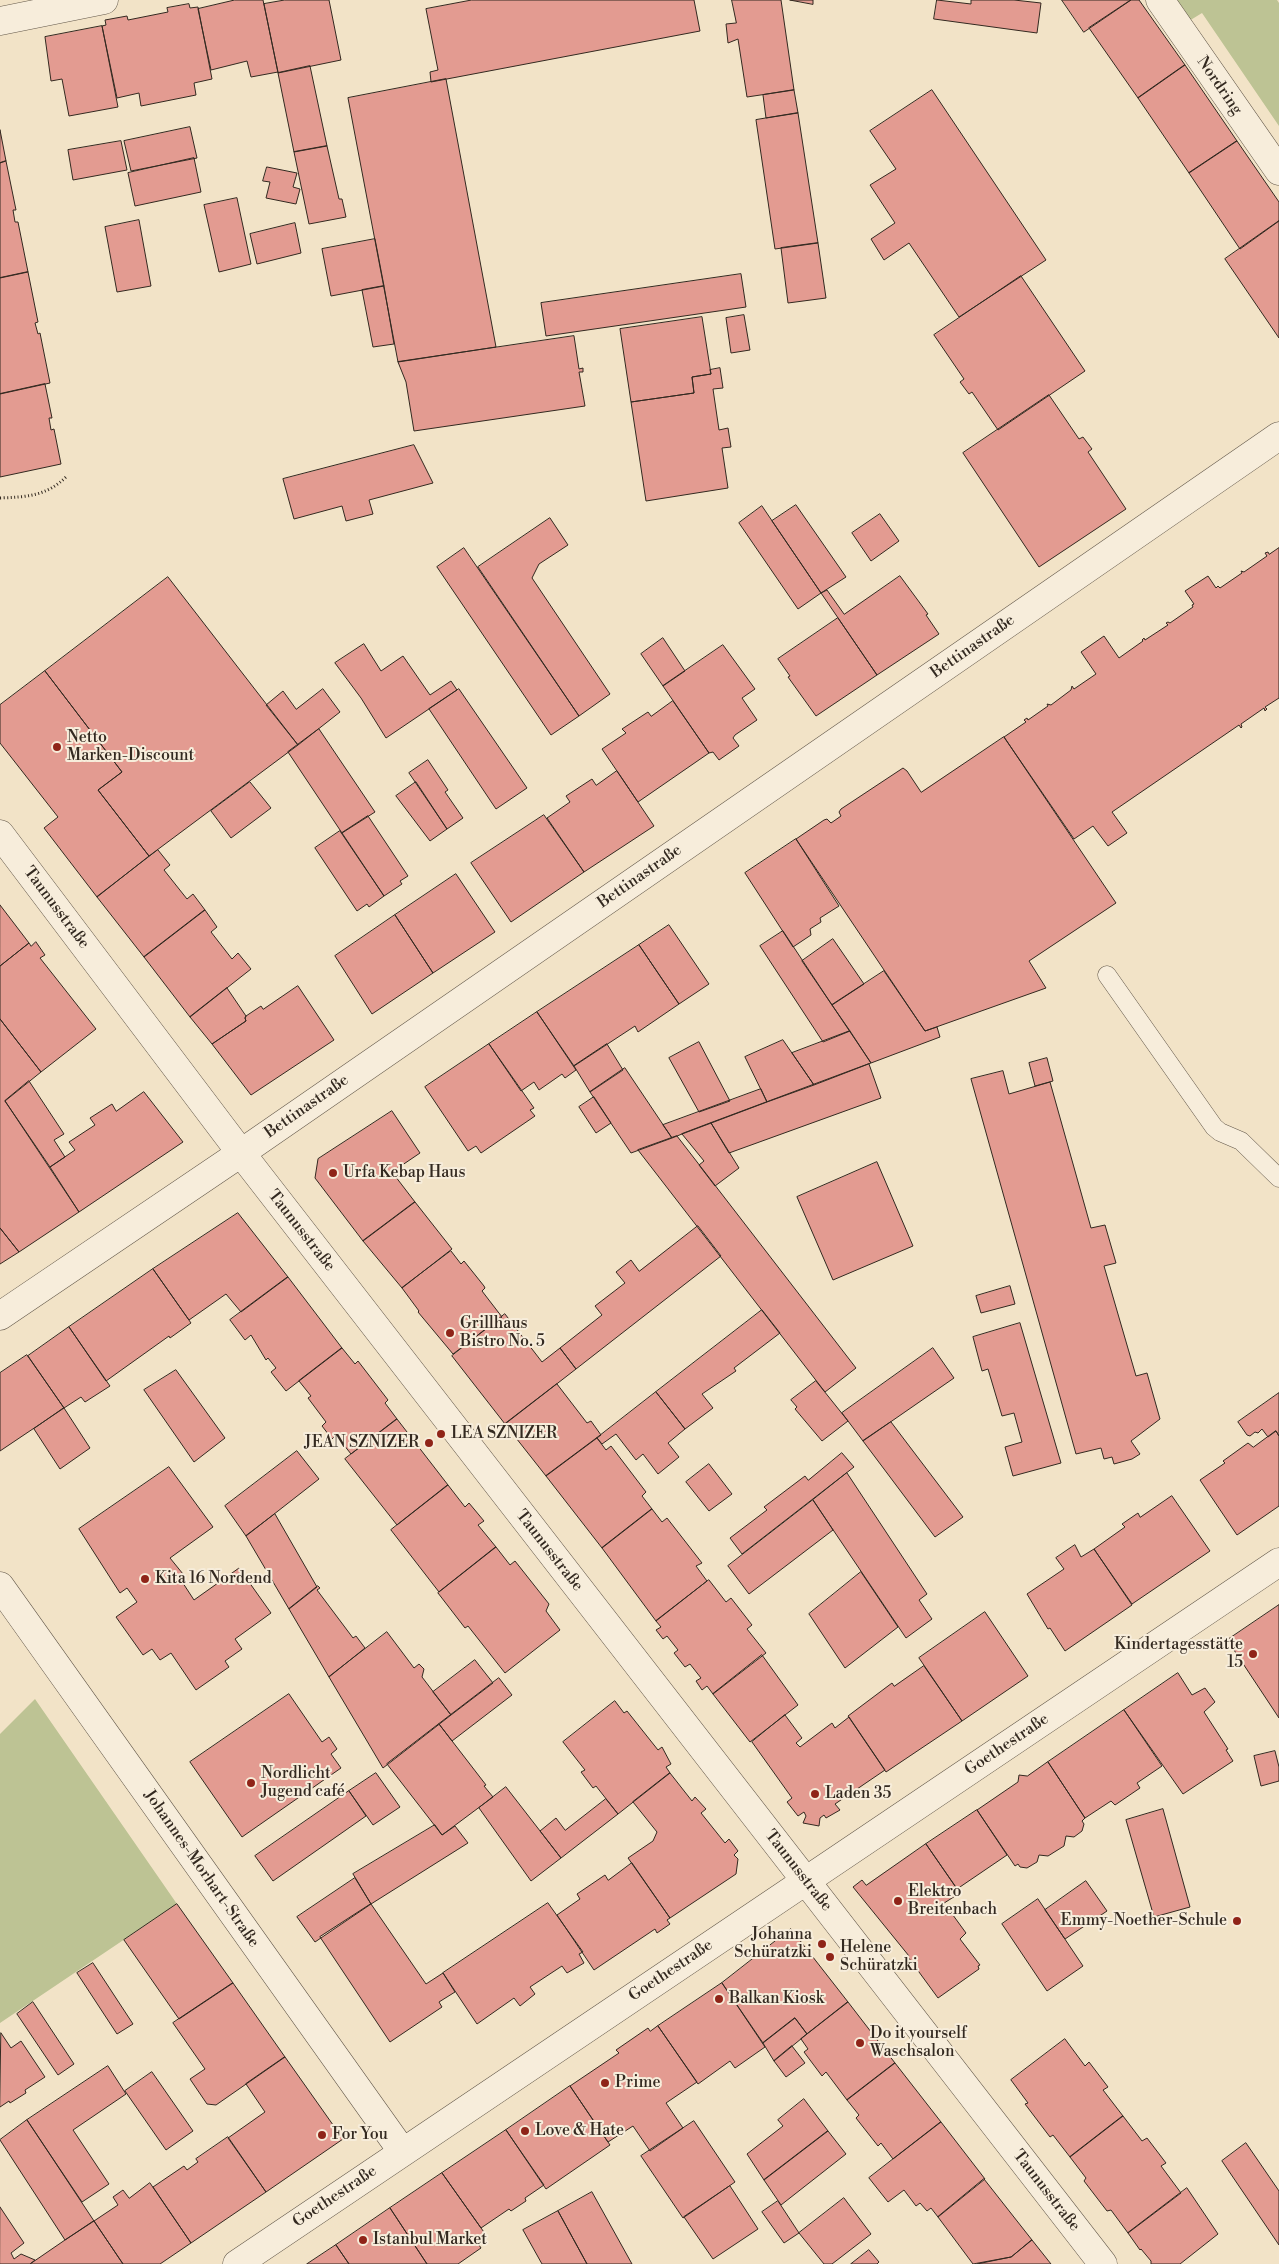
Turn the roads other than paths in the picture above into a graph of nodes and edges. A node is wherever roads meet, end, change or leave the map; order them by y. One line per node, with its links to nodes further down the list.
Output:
1 (100, 0): 3 (street)
2 (1160, 0): 4 (street, Nordring)
3 (0, 22)
4 (1279, 171)
5 (1279, 436): 8 (street, Bettinastraße)
6 (0, 834): 8 (street, Taunusstraße)
7 (1107, 975): 9 (lane)
8 (241, 1153): 10 (street, Bettinastraße); 13 (street, Taunusstraße)
9 (1279, 1178)
10 (0, 1316)
11 (1279, 1562): 13 (street, Goethestraße)
12 (0, 1586): 14 (street, Johannes-Morhart-Straße)
13 (806, 1881): 14 (street, Goethestraße); 16 (street, Taunusstraße)
14 (402, 2151): 15 (street, Goethestraße)
15 (237, 2264)
16 (1103, 2264)

